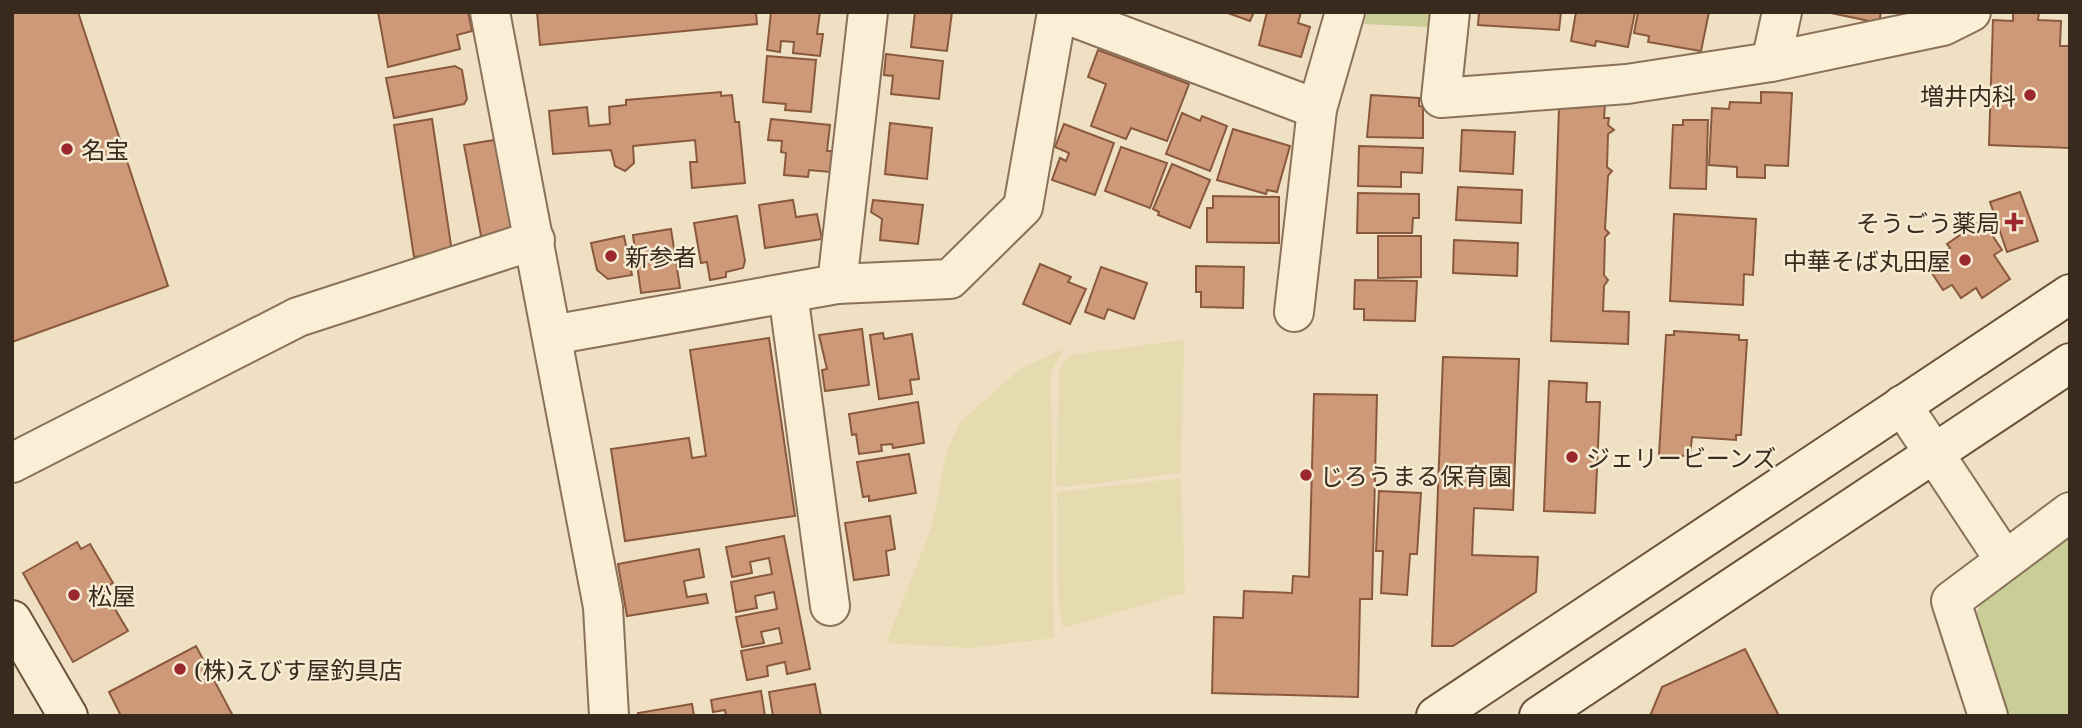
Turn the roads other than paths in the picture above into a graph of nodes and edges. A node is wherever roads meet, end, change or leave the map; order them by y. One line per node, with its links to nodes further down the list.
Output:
1 (490, 12): 10 (street)
2 (868, 12): 11 (street)
3 (1059, 12): 9 (street); 11 (street)
4 (1345, 12): 9 (street)
5 (1450, 12): 8 (street)
6 (1782, 12): 8 (street)
7 (1971, 12): 8 (street)
8 (1771, 62)
9 (1317, 109): 14 (street)
10 (535, 240): 15 (street); 19 (street)
11 (837, 284): 12 (street)
12 (788, 293): 15 (street); 22 (street)
13 (2070, 294): 17 (street)
14 (1294, 312)
15 (552, 335): 25 (street)
16 (2070, 363): 18 (street)
17 (1902, 405): 18 (street); 26 (street)
18 (1934, 453): 21 (street); 27 (street)
19 (12, 463)
20 (2070, 512): 21 (street)
21 (2004, 559): 28 (street)
22 (830, 606)
23 (12, 620): 24 (street)
24 (68, 716)
25 (609, 716)
26 (1436, 716)
27 (1539, 716)
28 (1987, 716)

